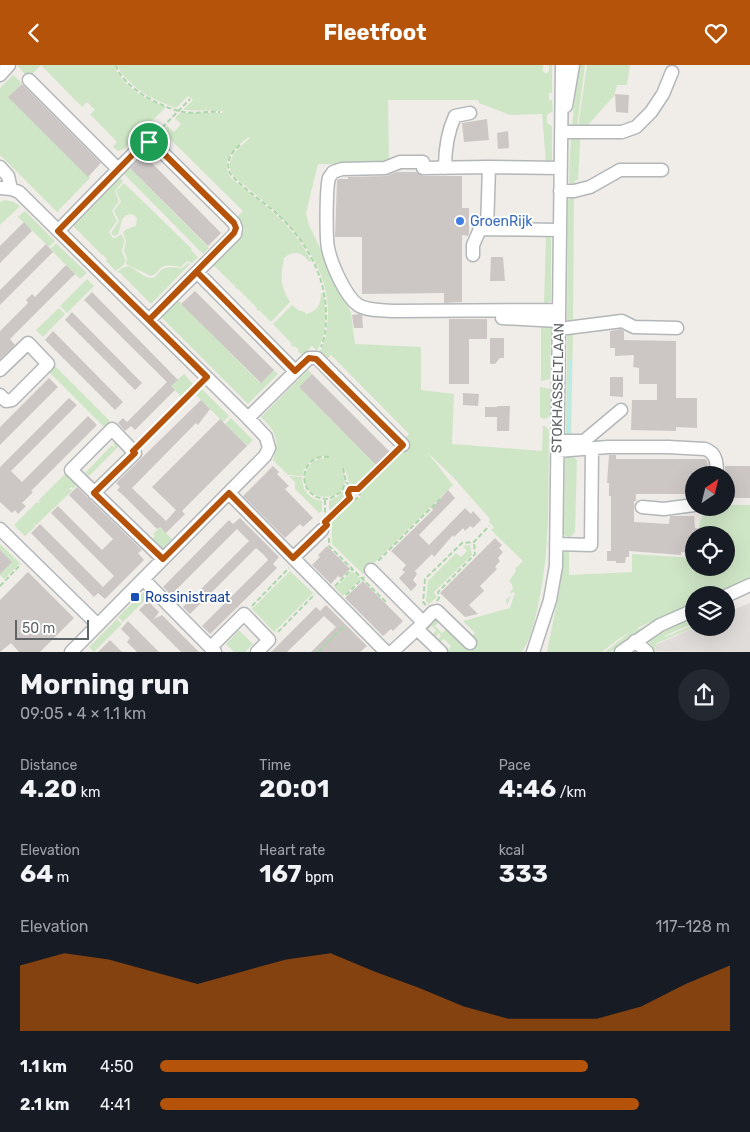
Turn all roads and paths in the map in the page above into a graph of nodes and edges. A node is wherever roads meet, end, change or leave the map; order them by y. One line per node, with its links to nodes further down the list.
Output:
1 (9, 65): 6 (street)
2 (116, 65): 9 (path)
3 (562, 65): 12 (street, STOKHASSELTLAAN)
4 (573, 65): 12 (street, STOKHASSELTLAAN)
5 (672, 72): 12 (street)
6 (0, 75)
7 (29, 80): 19 (street)
8 (190, 99): 9 (path)
9 (178, 111): 10 (path); 13 (path)
10 (220, 112)
11 (470, 113): 18 (street)
12 (562, 126): 17 (street, STOKHASSELTLAAN)
13 (149, 142): 19 (street); 27 (street)
14 (240, 145): 32 (path)
15 (0, 167): 21 (street)
16 (489, 167): 17 (street); 18 (street); 23 (street)
17 (561, 167): 22 (street, STOKHASSELTLAAN)
18 (445, 168): 30 (street)
19 (118, 169): 25 (street)
20 (662, 170): 22 (street)
21 (5, 188): 25 (street)
22 (560, 191): 24 (street, STOKHASSELTLAAN)
23 (487, 229): 24 (street); 26 (street)
24 (560, 230): 30 (street, STOKHASSELTLAAN)
25 (58, 231): 29 (street)
26 (473, 255)
27 (197, 272): 29 (street); 34 (street)
28 (378, 318): 30 (street)
29 (149, 320): 35 (street)
30 (559, 320): 31 (street); 40 (street, STOKHASSELTLAAN)
31 (677, 328)
32 (314, 358): 34 (street); 39 (street)
33 (0, 370): 36 (street)
34 (295, 371): 38 (street)
35 (207, 377): 38 (street); 42 (path)
36 (0, 395)
37 (621, 410): 40 (street)
38 (248, 417): 50 (street)
39 (403, 445): 48 (path)
40 (557, 446): 41 (street); 60 (street, STOKHASSELTLAAN)
41 (592, 449): 44 (street); 60 (street)
42 (133, 451): 49 (street); 49 (street)
43 (329, 457): 53 (path)
44 (716, 466)
45 (343, 468): 46 (path)
46 (346, 481): 47 (path); 53 (path)
47 (352, 488): 48 (path); 52 (path)
48 (358, 489): 52 (path)
49 (94, 493): 62 (street)
50 (229, 493): 62 (street); 63 (street)
51 (442, 497): 65 (path)
52 (350, 498): 56 (path)
53 (325, 499): 56 (path)
54 (685, 506): 55 (street)
55 (642, 507)
56 (323, 526): 63 (street)
57 (489, 526): 59 (path)
58 (0, 529): 61 (street)
59 (474, 542): 72 (path); 72 (path)
60 (556, 544): 88 (street, STOKHASSELTLAAN)
61 (28, 557): 68 (path); 76 (street)
62 (163, 559): 66 (street)
63 (295, 560): 69 (street); 73 (path)
64 (352, 569): 69 (path)
65 (371, 570): 71 (path); 77 (street)
66 (144, 579): 76 (street); 82 (street)
67 (750, 585): 70 (street)
68 (0, 586)
69 (325, 590): 71 (street); 78 (path)
70 (735, 592)
71 (338, 604): 75 (street)
72 (431, 610): 77 (street); 80 (street)
73 (244, 614): 78 (street); 82 (street)
74 (685, 614): 79 (street)
75 (352, 618): 84 (path); 85 (street)
76 (98, 625): 81 (street)
77 (420, 626): 86 (street); 87 (street)
78 (269, 640): 83 (street)
79 (636, 641): 89 (street); 90 (street)
80 (470, 643)
81 (78, 650)
82 (213, 650)
83 (257, 652)
84 (318, 652)
85 (386, 652)
86 (392, 652)
87 (441, 652)
88 (533, 652)
89 (621, 652)
90 (647, 652)

